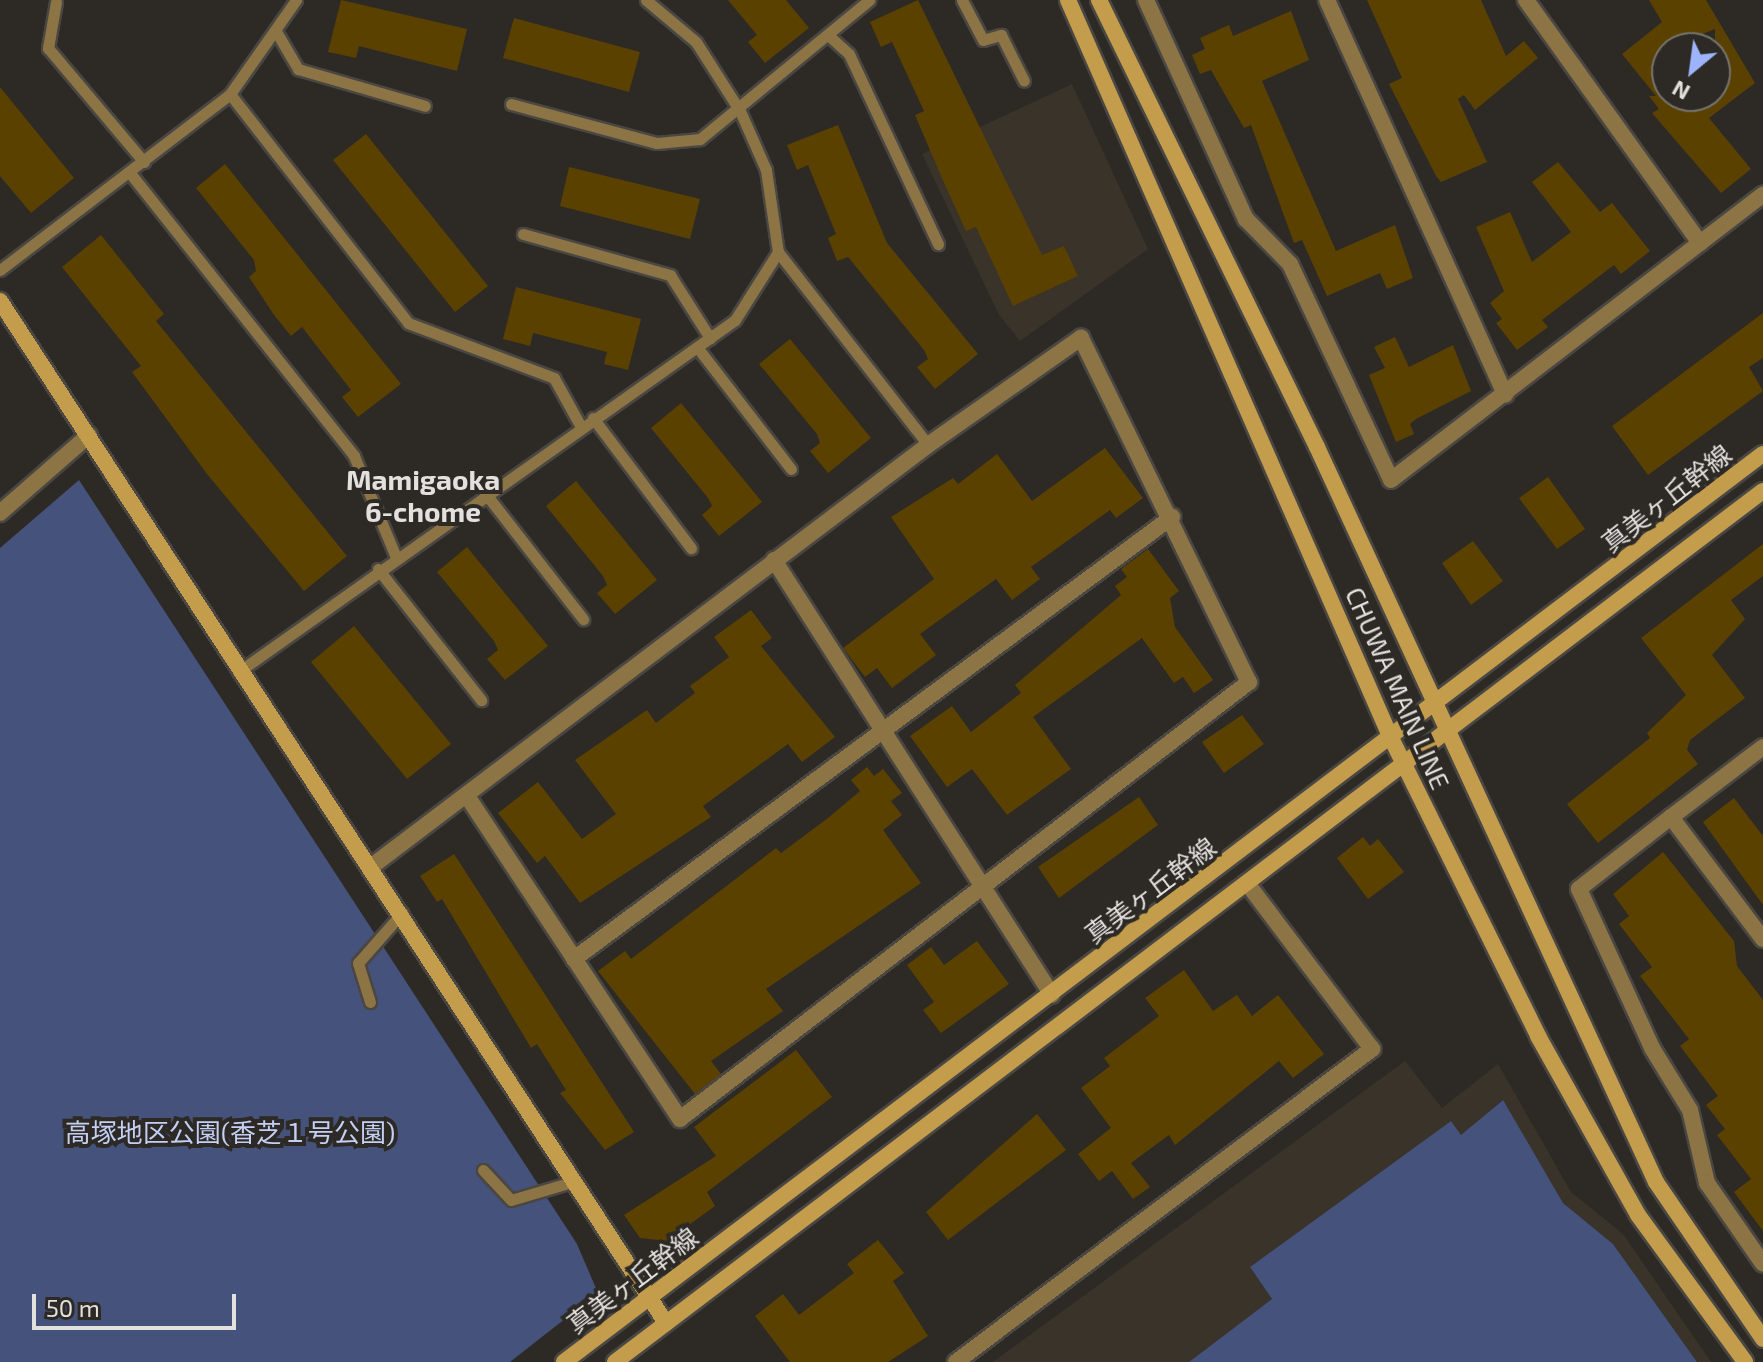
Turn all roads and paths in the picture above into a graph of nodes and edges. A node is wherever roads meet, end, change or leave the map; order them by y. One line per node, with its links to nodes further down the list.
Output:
1 (296, 0): 11 (lane)
2 (646, 0): 17 (lane)
3 (962, 0): 13 (lane)
4 (1068, 0): 50 (street, CHUWA MAIN LINE)
5 (1099, 0): 47 (street, CHUWA MAIN LINE)
6 (1146, 0): 29 (street)
7 (1327, 0): 29 (street)
8 (1526, 0): 22 (street)
9 (56, 2): 18 (lane)
10 (861, 3): 12 (lane)
11 (277, 33): 14 (lane); 16 (lane)
12 (828, 35): 17 (lane); 23 (lane)
13 (1024, 81)
14 (230, 94): 18 (lane); 31 (lane)
15 (511, 104): 17 (lane)
16 (425, 106)
17 (740, 111): 24 (lane)
18 (144, 162): 19 (lane)
19 (130, 173): 25 (lane); 41 (lane)
20 (1763, 195): 22 (street)
21 (523, 234): 27 (lane)
22 (1700, 243): 29 (street)
23 (938, 244)
24 (778, 252): 27 (lane); 33 (lane)
25 (0, 270)
26 (0, 301): 32 (street)
27 (710, 338): 28 (lane)
28 (697, 347): 30 (lane); 35 (lane)
29 (1505, 395)
30 (593, 418): 31 (lane); 40 (lane)
31 (581, 427): 37 (lane)
32 (89, 435): 38 (street); 45 (street)
33 (928, 445): 39 (street); 42 (street)
34 (1763, 454): 47 (street, 真美ヶ丘幹線)
35 (791, 469)
36 (1763, 491): 49 (street, 真美ヶ丘幹線)
37 (485, 493): 41 (lane); 44 (lane)
38 (0, 513)
39 (1172, 517): 48 (street); 57 (street)
40 (691, 548)
41 (395, 555): 43 (lane)
42 (774, 560): 48 (street); 53 (street)
43 (378, 569): 45 (lane); 46 (lane)
44 (583, 619)
45 (241, 670): 55 (street)
46 (481, 700)
47 (1433, 706): 49 (street, CHUWA MAIN LINE); 50 (street, 真美ヶ丘幹線)
48 (885, 730): 57 (street); 60 (street)
49 (1448, 731): 52 (street, 真美ヶ丘幹線); 68 (street, CHUWA MAIN LINE)
50 (1390, 736): 52 (street, CHUWA MAIN LINE); 61 (street, 真美ヶ丘幹線)
51 (1763, 747): 54 (street)
52 (1406, 769): 56 (street, 真美ヶ丘幹線); 72 (street, CHUWA MAIN LINE)
53 (467, 796): 55 (street); 60 (street)
54 (1671, 817): 59 (street); 65 (street)
55 (372, 866): 58 (street)
56 (1247, 883): 67 (street, 真美ヶ丘幹線); 71 (street)
57 (985, 885): 60 (street); 61 (street)
58 (402, 913): 62 (lane); 64 (street)
59 (1763, 939)
60 (574, 959)
61 (1052, 995): 66 (street, 真美ヶ丘幹線)
62 (370, 1002)
63 (483, 1170): 64 (lane)
64 (575, 1181): 66 (street)
65 (1763, 1264)
66 (650, 1297): 67 (street); 69 (street, 真美ヶ丘幹線)
67 (666, 1323): 70 (street, 真美ヶ丘幹線)
68 (1763, 1339)
69 (564, 1362)
70 (615, 1362)
71 (956, 1362)
72 (1745, 1362)

